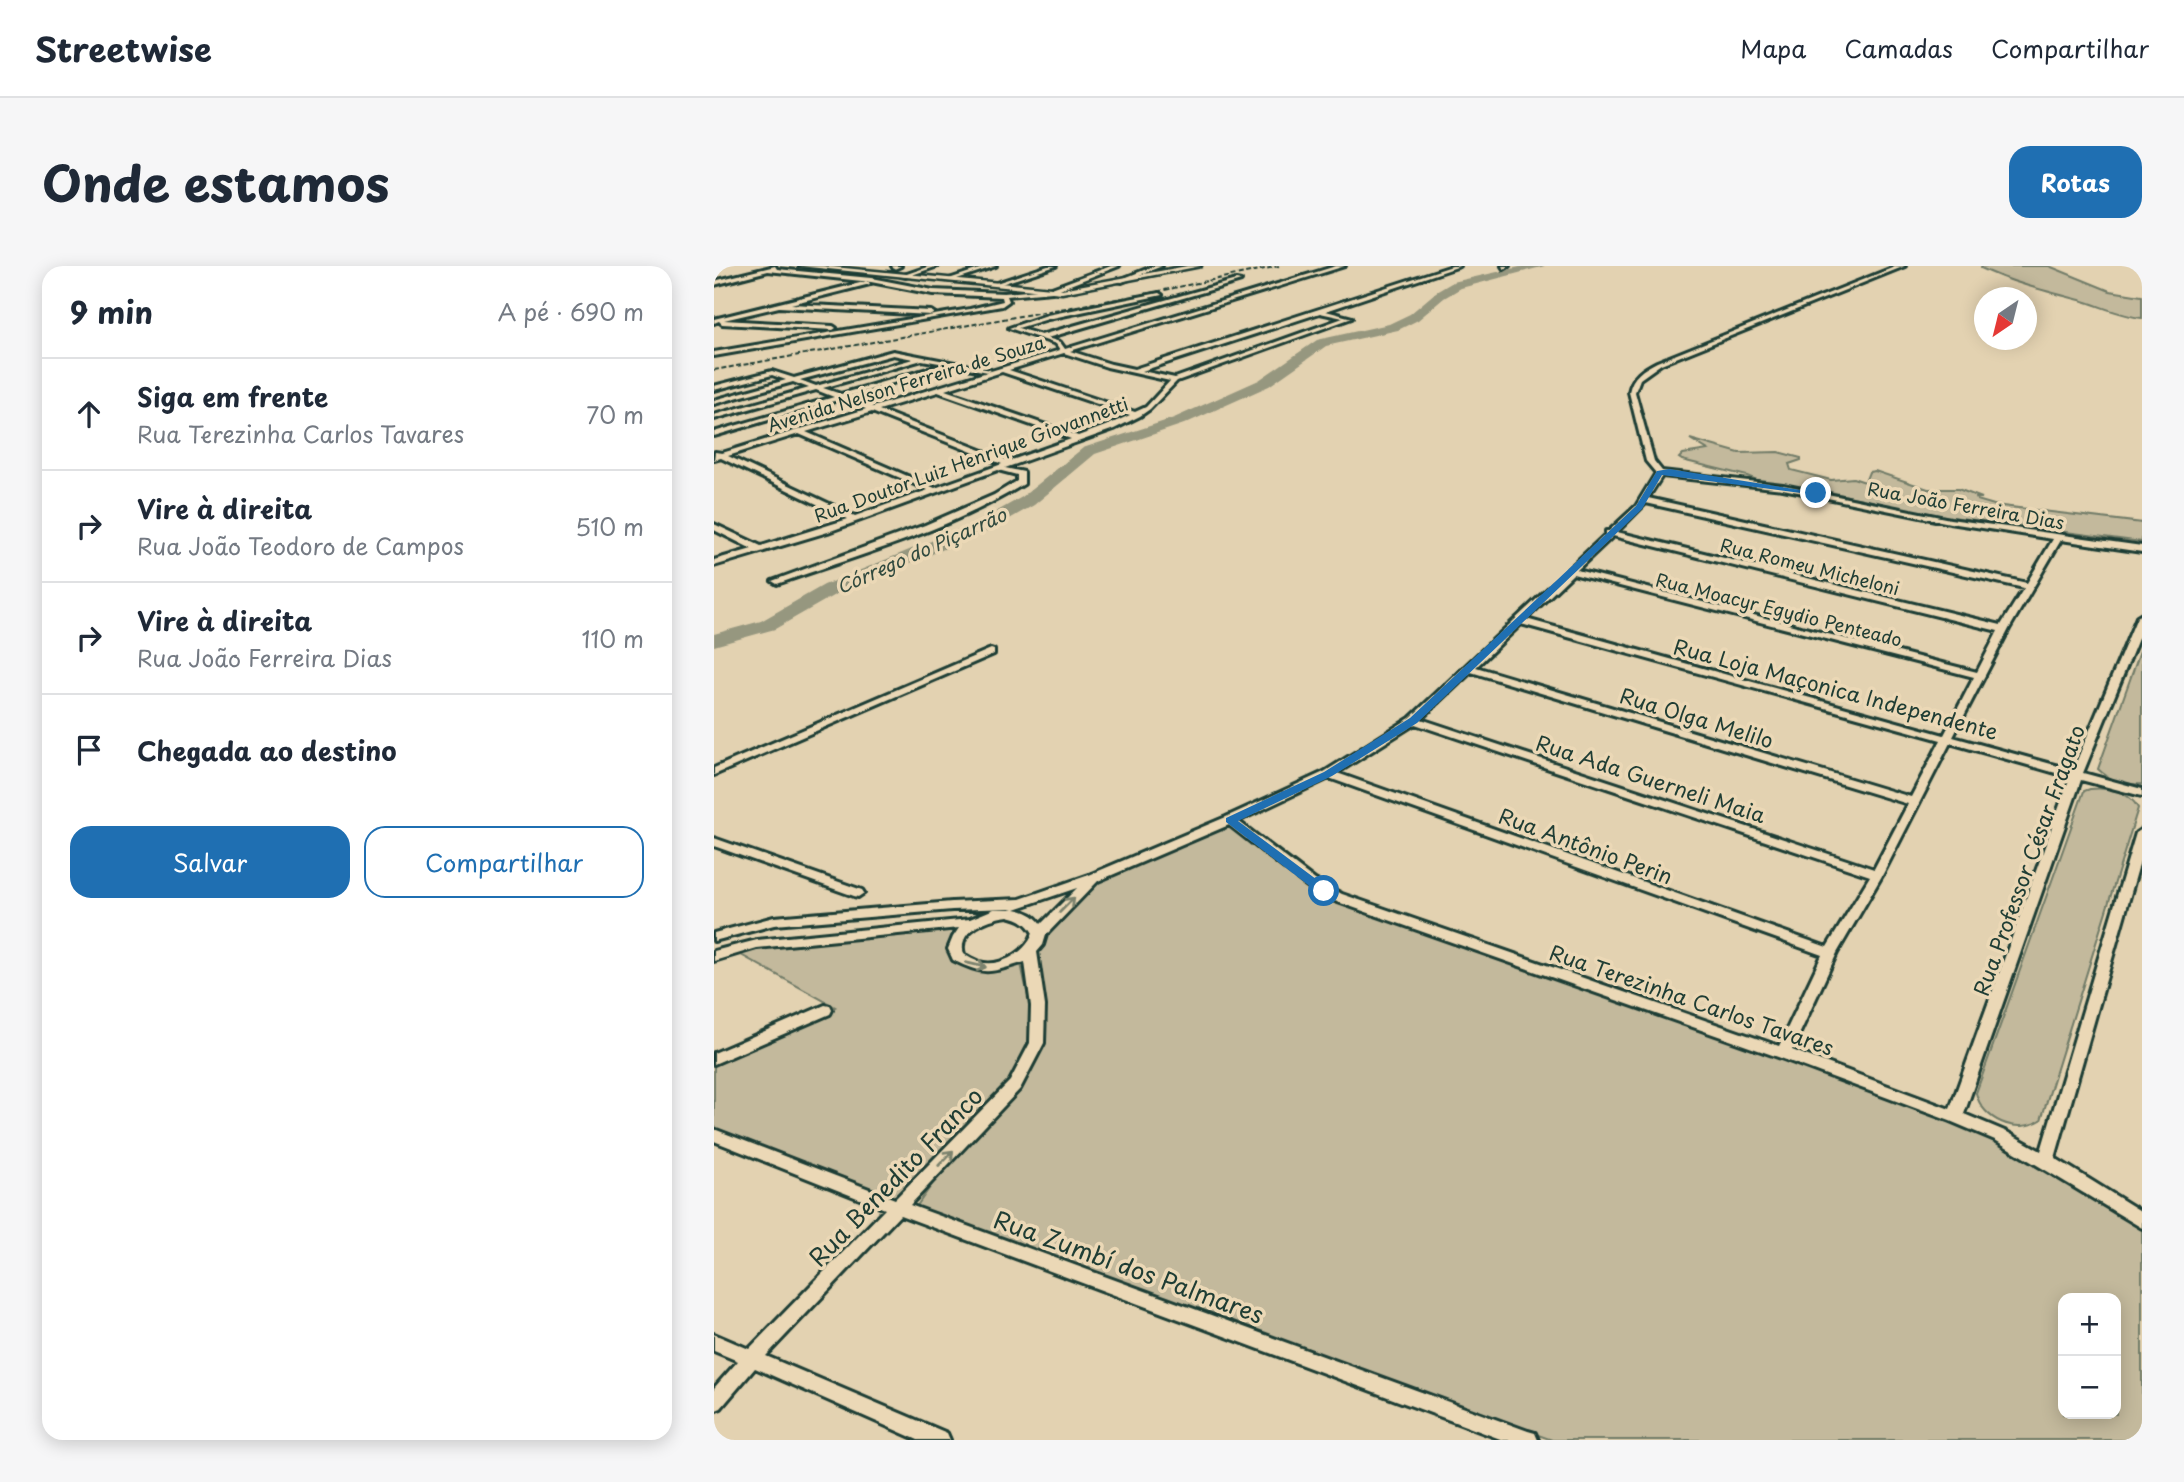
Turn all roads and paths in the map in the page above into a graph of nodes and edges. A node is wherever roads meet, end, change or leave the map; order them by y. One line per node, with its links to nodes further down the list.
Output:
1 (782, 266): 14 (street)
2 (802, 266): 13 (street)
3 (847, 266): 13 (street)
4 (936, 266): 15 (street)
5 (993, 266): 18 (street)
6 (1053, 266): 22 (street)
7 (1116, 266): 24 (street)
8 (1159, 266): 19 (street)
9 (1198, 266): 19 (street)
10 (1342, 266): 38 (street, Avenida Nelson Ferreira de Souza)
11 (1457, 266): 28 (street, Rua Doutor Luiz Henrique Giovannetti)
12 (1902, 266): 64 (street)
13 (837, 269): 15 (street)
14 (769, 270): 17 (street); 21 (street)
15 (904, 276): 16 (street)
16 (913, 276): 18 (street); 23 (street)
17 (871, 280): 23 (street); 27 (street)
18 (949, 280): 22 (street)
19 (1119, 281): 24 (street)
20 (1238, 281): 34 (street, Avenida Nelson Ferreira de Souza)
21 (714, 284)
22 (996, 284): 24 (street)
23 (894, 285): 25 (street)
24 (1053, 290): 25 (street)
25 (1004, 295): 29 (street)
26 (1159, 295): 34 (street)
27 (780, 305): 29 (street); 30 (street)
28 (1321, 311): 31 (street, Rua Doutor Luiz Henrique Giovannetti); 33 (street, Rua Doutor Luiz Henrique Giovannetti)
29 (948, 315): 32 (street)
30 (715, 321): 32 (street)
31 (1271, 327): 33 (street); 37 (street, Rua Doutor Luiz Henrique Giovannetti)
32 (847, 331): 36 (street)
33 (1303, 336): 42 (street, Rua Doutor Luiz Henrique Giovannetti)
34 (1039, 338): 38 (street)
35 (714, 345): 36 (street)
36 (761, 346): 40 (street)
37 (1207, 348): 39 (street); 47 (street, Rua Doutor Luiz Henrique Giovannetti)
38 (1062, 350): 45 (street, Avenida Nelson Ferreira de Souza); 46 (street, Avenida Nelson Ferreira de Souza); 47 (street)
39 (1219, 351)
40 (714, 354)
41 (1232, 354): 42 (street)
42 (1244, 357): 49 (street, Rua Doutor Luiz Henrique Giovannetti)
43 (924, 358): 44 (street); 48 (street); 51 (street)
44 (953, 364): 45 (street); 53 (street)
45 (988, 370): 55 (street, Avenida Nelson Ferreira de Souza)
46 (1003, 370): 52 (street, Avenida Nelson Ferreira de Souza); 56 (street)
47 (1136, 371): 49 (street)
48 (793, 380): 50 (street); 51 (street); 54 (street)
49 (1175, 380): 56 (street, Rua Doutor Luiz Henrique Giovannetti)
50 (714, 388)
51 (817, 388): 53 (street); 57 (street)
52 (939, 390): 55 (street, Avenida Nelson Ferreira de Souza); 60 (street)
53 (839, 396): 55 (street); 59 (street)
54 (714, 402)
55 (868, 408): 58 (street, Avenida Nelson Ferreira de Souza); 61 (street, Avenida Nelson Ferreira de Souza); 62 (street)
56 (1138, 415): 60 (street, Rua Doutor Luiz Henrique Giovannetti)
57 (714, 417)
58 (799, 432): 61 (street, Avenida Nelson Ferreira de Souza); 65 (street)
59 (714, 433)
60 (1079, 439): 62 (street, Rua Doutor Luiz Henrique Giovannetti)
61 (718, 455): 67 (street)
62 (1009, 464): 63 (street, Rua Doutor Luiz Henrique Giovannetti)
63 (997, 468): 65 (street, Rua Doutor Luiz Henrique Giovannetti); 75 (street)
64 (1660, 473): 66 (street); 70 (street, Rua João Ferreira Dias)
65 (934, 490): 67 (street, Rua Doutor Luiz Henrique Giovannetti)
66 (1646, 500): 69 (street); 76 (street)
67 (854, 519): 72 (street, Rua Doutor Luiz Henrique Giovannetti)
68 (714, 527): 72 (street)
69 (1609, 533): 74 (street); 79 (street, Rua Romeu Micheloni)
70 (2058, 537): 71 (street, Rua João Ferreira Dias); 76 (street)
71 (2142, 549)
72 (761, 550): 73 (street, Rua Doutor Luiz Henrique Giovannetti)
73 (714, 563)
74 (1570, 571): 78 (street); 82 (street, Rua Moacyr Egydio Penteado)
75 (777, 580)
76 (2028, 586): 79 (street)
77 (2142, 617): 87 (street, Rua Professor César Fragato)
78 (1520, 620): 81 (street); 84 (street, Rua Loja Maçonica Independente)
79 (2004, 629): 82 (street)
80 (991, 652): 85 (street)
81 (1468, 668): 83 (street); 89 (street, Rua Olga Melilo)
82 (1981, 676): 84 (street)
83 (1414, 720): 86 (street); 93 (street, Rua Ada Guerneli Maia)
84 (1948, 739): 87 (street, Rua Loja Maçonica Independente); 89 (street)
85 (714, 772)
86 (1328, 774): 90 (street); 104 (street, Rua Antônio Perin)
87 (2077, 774): 88 (street, Rua Loja Maçonica Independente); 109 (street, Rua Professor César Fragato)
88 (2142, 793)
89 (1915, 802): 93 (street)
90 (1230, 820): 94 (street); 107 (street, Rua Terezinha Carlos Tavares)
91 (2142, 833): 111 (street)
92 (714, 842): 95 (street)
93 (1877, 874): 104 (street)
94 (1094, 878): 96 (street); 101 (street, one-way to 94)
95 (858, 893)
96 (1022, 903): 97 (street); 98 (street)
97 (952, 906): 100 (street); 102 (street)
98 (993, 914): 99 (street); 101 (street)
99 (971, 923): 100 (street); 103 (street, one-way to 103)
100 (950, 926): 105 (street)
101 (1040, 933): 103 (street)
102 (714, 937)
103 (1030, 952): 112 (street, Rua Benedito Franco, one-way to 103)
104 (1830, 953): 107 (street)
105 (714, 956)
106 (825, 1010): 108 (street)
107 (1783, 1053): 109 (street, Rua Terezinha Carlos Tavares)
108 (714, 1059)
109 (1955, 1117): 111 (street, Rua Terezinha Carlos Tavares)
110 (714, 1135): 112 (street, Rua Zumbí dos Palmares)
111 (2046, 1161): 113 (street, Rua Terezinha Carlos Tavares)
112 (898, 1207): 115 (street, Rua Benedito Franco); 118 (street, Rua Zumbí dos Palmares)
113 (2142, 1221)
114 (714, 1342): 115 (street)
115 (752, 1358): 116 (street, Rua Benedito Franco); 117 (street)
116 (714, 1402)
117 (940, 1440)
118 (1528, 1440)

